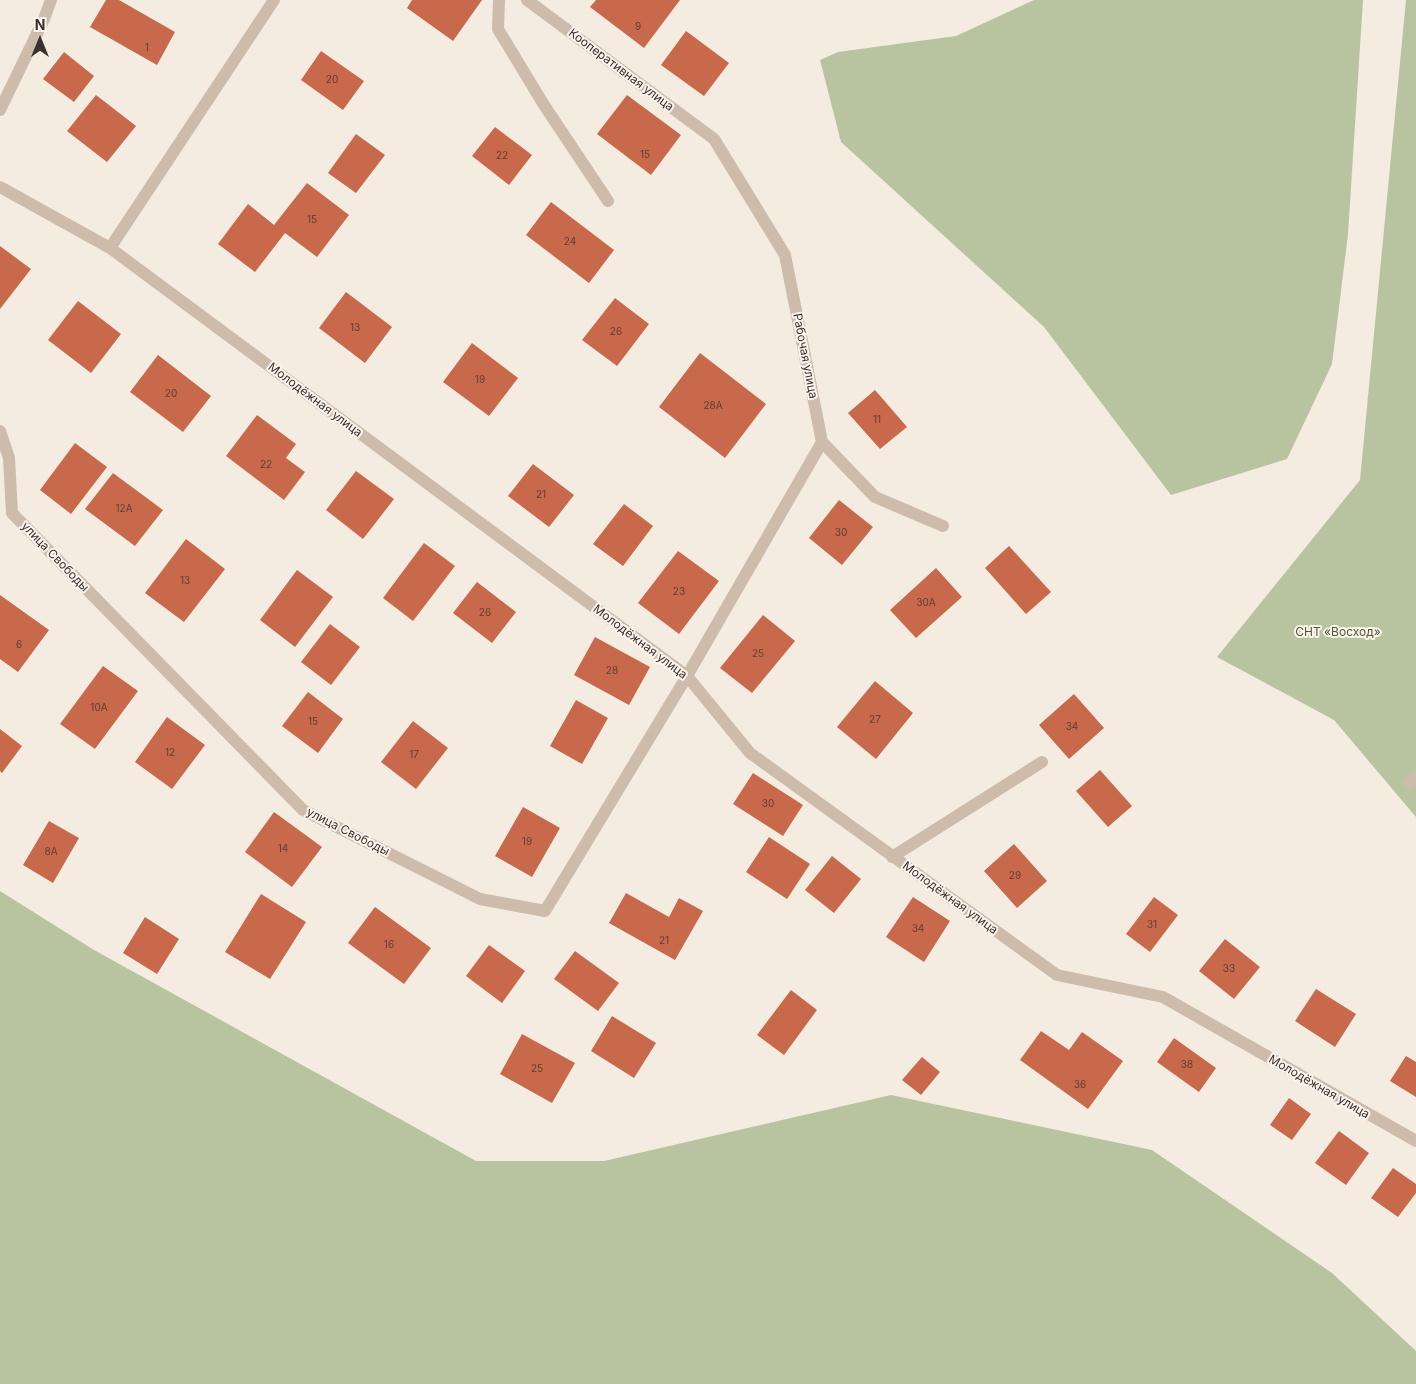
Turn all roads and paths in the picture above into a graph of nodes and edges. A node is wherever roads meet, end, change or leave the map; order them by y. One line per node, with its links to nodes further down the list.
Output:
1 (51, 0): 5 (street)
2 (274, 0): 9 (street)
3 (499, 0): 8 (street)
4 (527, 0): 6 (street, Кооперативная улица)
5 (0, 110)
6 (714, 139): 11 (street, Рабочая улица)
7 (0, 186): 9 (street, Молодёжная улица)
8 (608, 202)
9 (110, 248): 13 (street, Молодёжная улица)
10 (0, 431): 13 (street, улица Свободы)
11 (822, 442): 12 (street); 13 (street)
12 (943, 526)
13 (687, 676): 15 (street, Молодёжная улица)
14 (1042, 762): 15 (street)
15 (892, 857): 16 (street, Молодёжная улица)
16 (1416, 1141)

